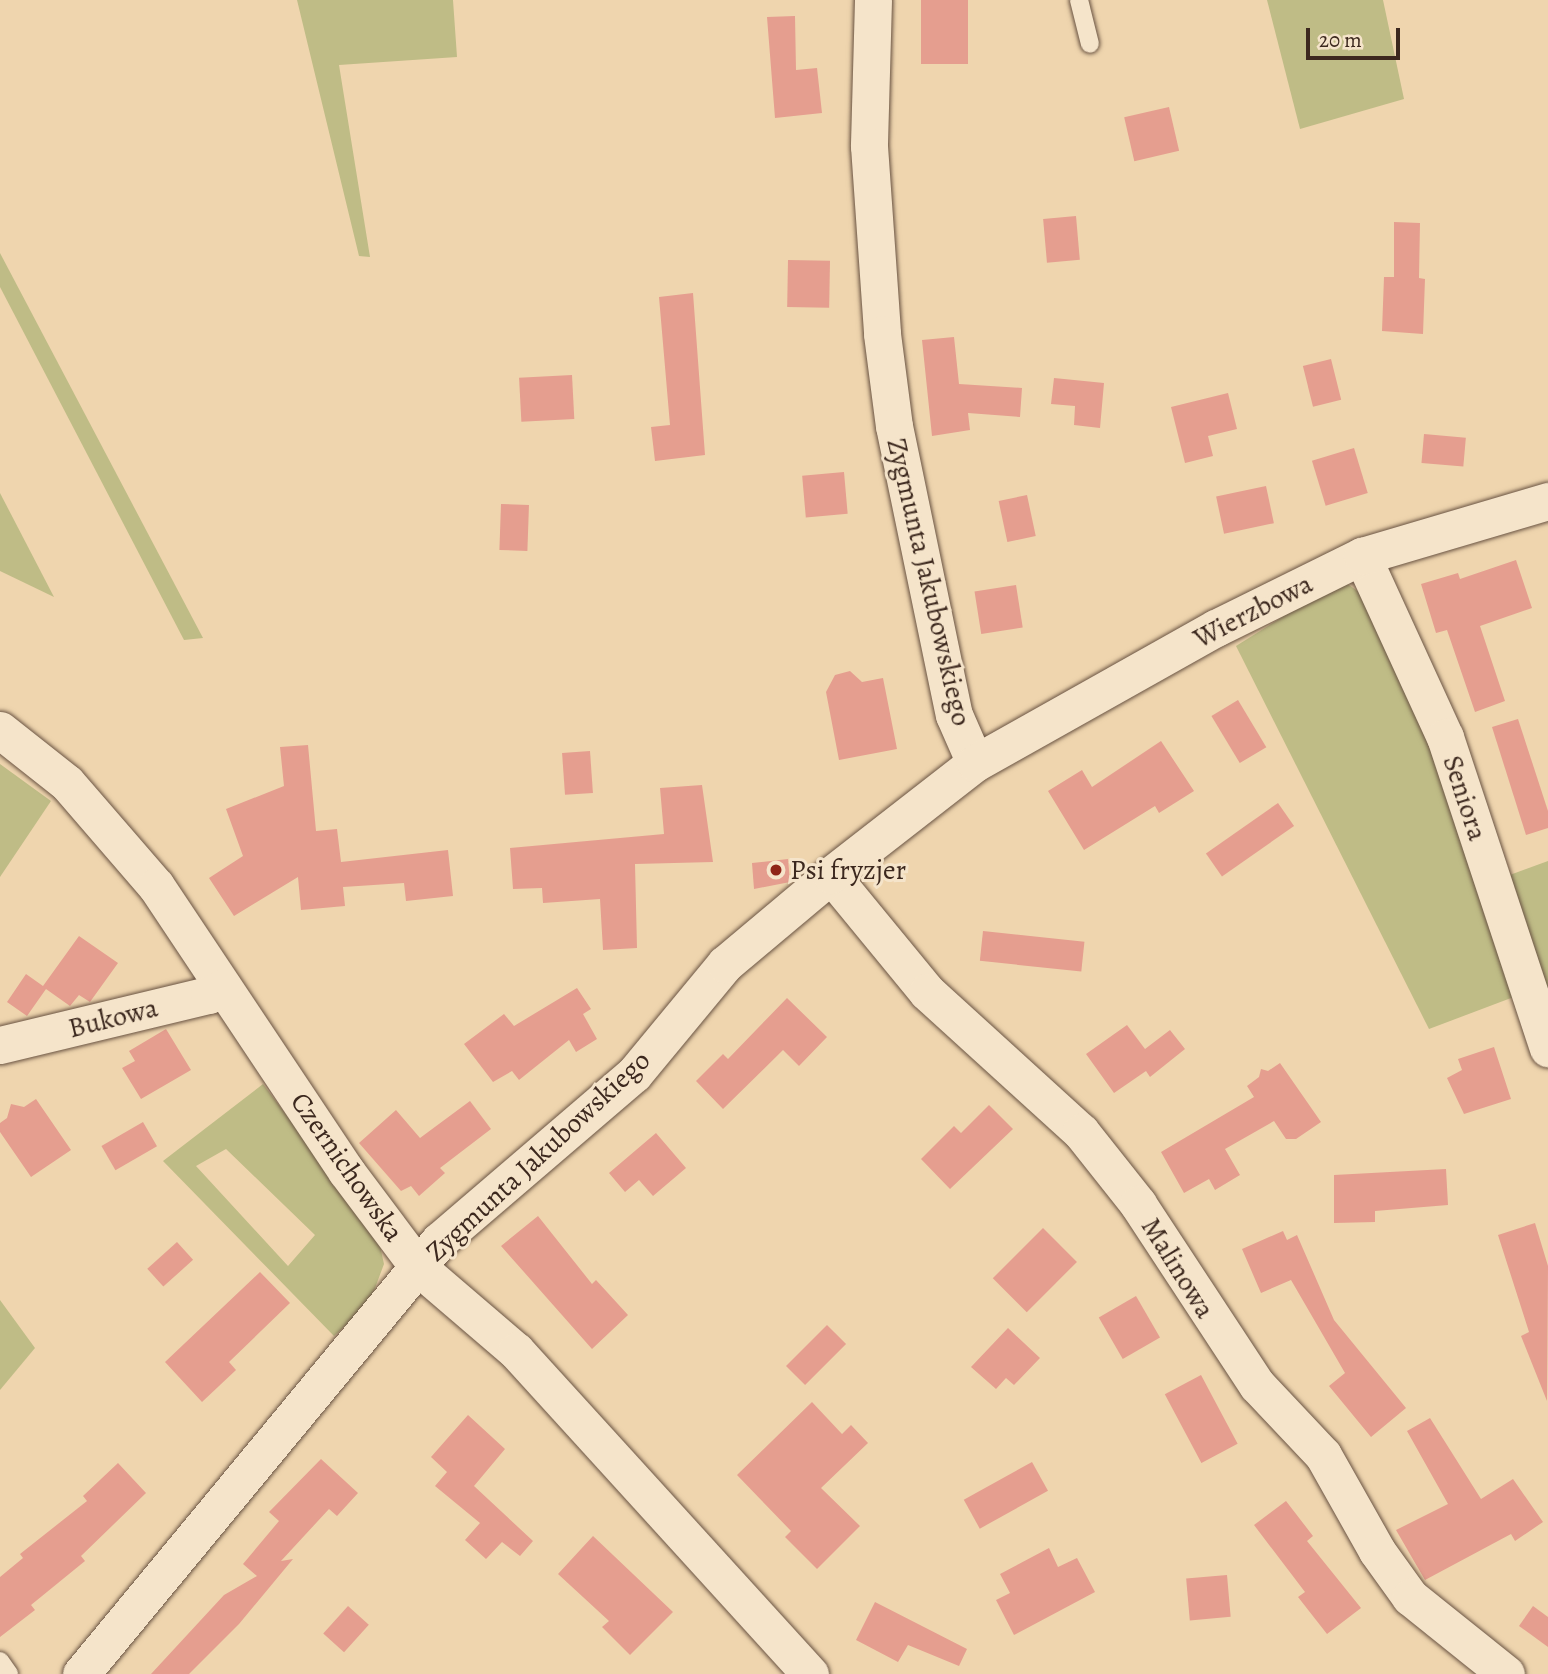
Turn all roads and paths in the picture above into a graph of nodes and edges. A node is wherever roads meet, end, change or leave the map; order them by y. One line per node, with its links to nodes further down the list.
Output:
1 (873, 0): 7 (street, Zygmunta Jakubowskiego)
2 (1079, 0): 3 (lane)
3 (1090, 44)
4 (1548, 501): 5 (street, Wierzbowa)
5 (1362, 556): 7 (street, Wierzbowa); 11 (street, Seniora)
6 (0, 730): 9 (street, Czernichowska)
7 (975, 763): 8 (street, Zygmunta Jakubowskiego)
8 (831, 875): 12 (street, Zygmunta Jakubowskiego); 17 (street, Malinowa)
9 (223, 987): 10 (street, Bukowa); 12 (street, Czernichowska)
10 (0, 1045)
11 (1548, 1048)
12 (418, 1267): 15 (street, Zygmunta Jakubowskiego); 16 (street, Czernichowska)
13 (0, 1661): 14 (lane)
14 (9, 1674)
15 (82, 1674)
16 (810, 1674)
17 (1506, 1674)

